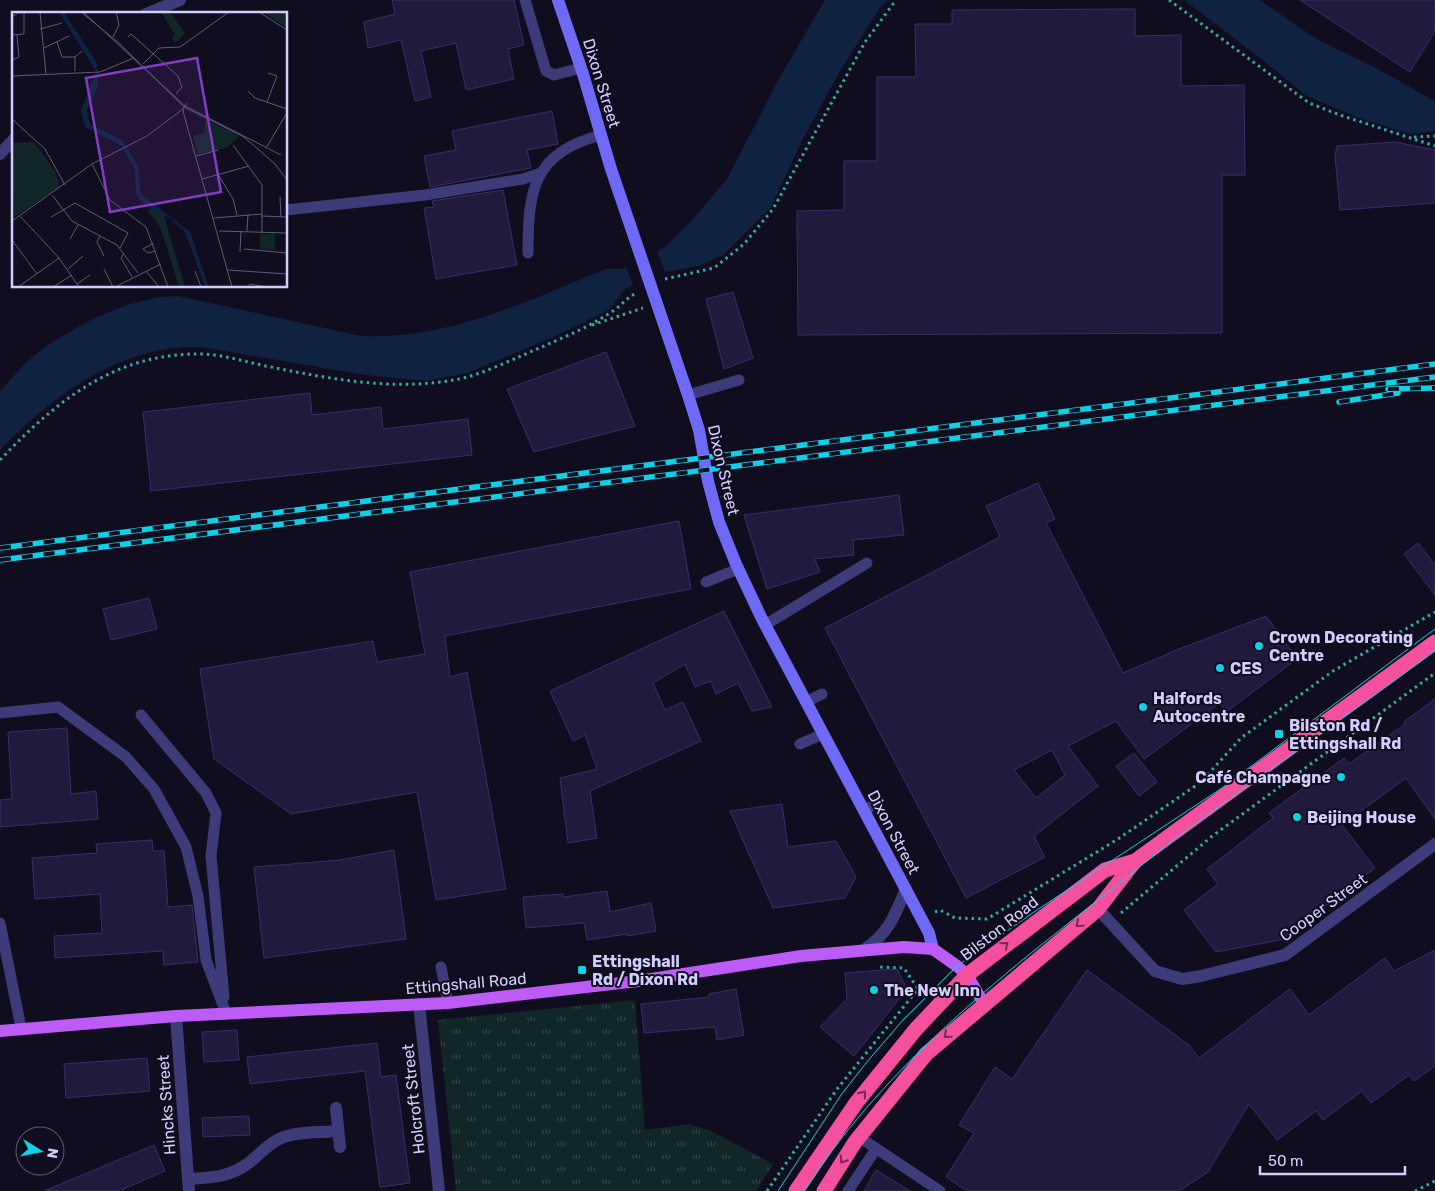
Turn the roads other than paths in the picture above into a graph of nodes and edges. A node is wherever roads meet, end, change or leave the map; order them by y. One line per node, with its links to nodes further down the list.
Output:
1 (180, 0): 4 (street)
2 (525, 0): 5 (lane)
3 (558, 0): 5 (street, Dixon Street)
4 (151, 12)
5 (581, 68): 6 (street, Dixon Street)
6 (601, 135): 9 (lane); 13 (street, Dixon Street)
7 (12, 141): 8 (street)
8 (0, 154)
9 (541, 173): 10 (lane); 11 (lane)
10 (288, 210)
11 (528, 252)
12 (739, 380): 13 (lane)
13 (688, 395): 15 (street, Dixon Street)
14 (867, 563): 17 (lane)
15 (738, 570): 16 (lane); 17 (street, Dixon Street)
16 (706, 582)
17 (765, 625): 20 (street, Dixon Street)
18 (1435, 642): 28 (highway, Bilston Road)
19 (822, 694): 20 (lane)
20 (806, 702): 23 (street, Dixon Street)
21 (0, 713): 40 (lane)
22 (141, 715): 40 (lane)
23 (823, 734): 24 (lane); 26 (street, Dixon Street)
24 (800, 744)
25 (879, 801): 26 (lane)
26 (864, 811): 29 (street, Dixon Street)
27 (1435, 844): 30 (street, Cooper Street)
28 (1135, 861): 30 (highway, Bilston Road); 36 (highway, Bilston Road, one-way to 28)
29 (906, 889): 32 (street); 33 (street, Dixon Street)
30 (1098, 909): 39 (highway, Bilston Road, one-way to 39)
31 (0, 923): 42 (lane)
32 (865, 949): 33 (main road, Ettingshall Road); 37 (main road, Ettingshall Road)
33 (933, 949): 36 (main road)
34 (0, 967): 42 (lane)
35 (442, 967): 37 (lane)
36 (967, 975): 39 (main road); 51 (highway, Bilston Road, one-way to 36)
37 (448, 1003): 38 (main road, Ettingshall Road)
38 (419, 1004): 40 (main road, Ettingshall Road); 50 (street, Holcroft Street)
39 (984, 1004): 46 (highway, Bilston Road, one-way to 46)
40 (226, 1013): 41 (main road, Ettingshall Road)
41 (176, 1016): 42 (main road, Ettingshall Road); 49 (street, Hincks Street)
42 (21, 1028): 43 (main road, Ettingshall Road)
43 (0, 1031)
44 (336, 1108): 45 (street)
45 (338, 1131): 47 (street); 49 (street)
46 (859, 1137): 48 (lane); 52 (highway, Bilston Road, one-way to 52)
47 (340, 1147)
48 (876, 1149): 53 (lane); 54 (lane)
49 (188, 1185)
50 (439, 1191)
51 (796, 1191)
52 (824, 1191)
53 (848, 1191)
54 (940, 1191)

